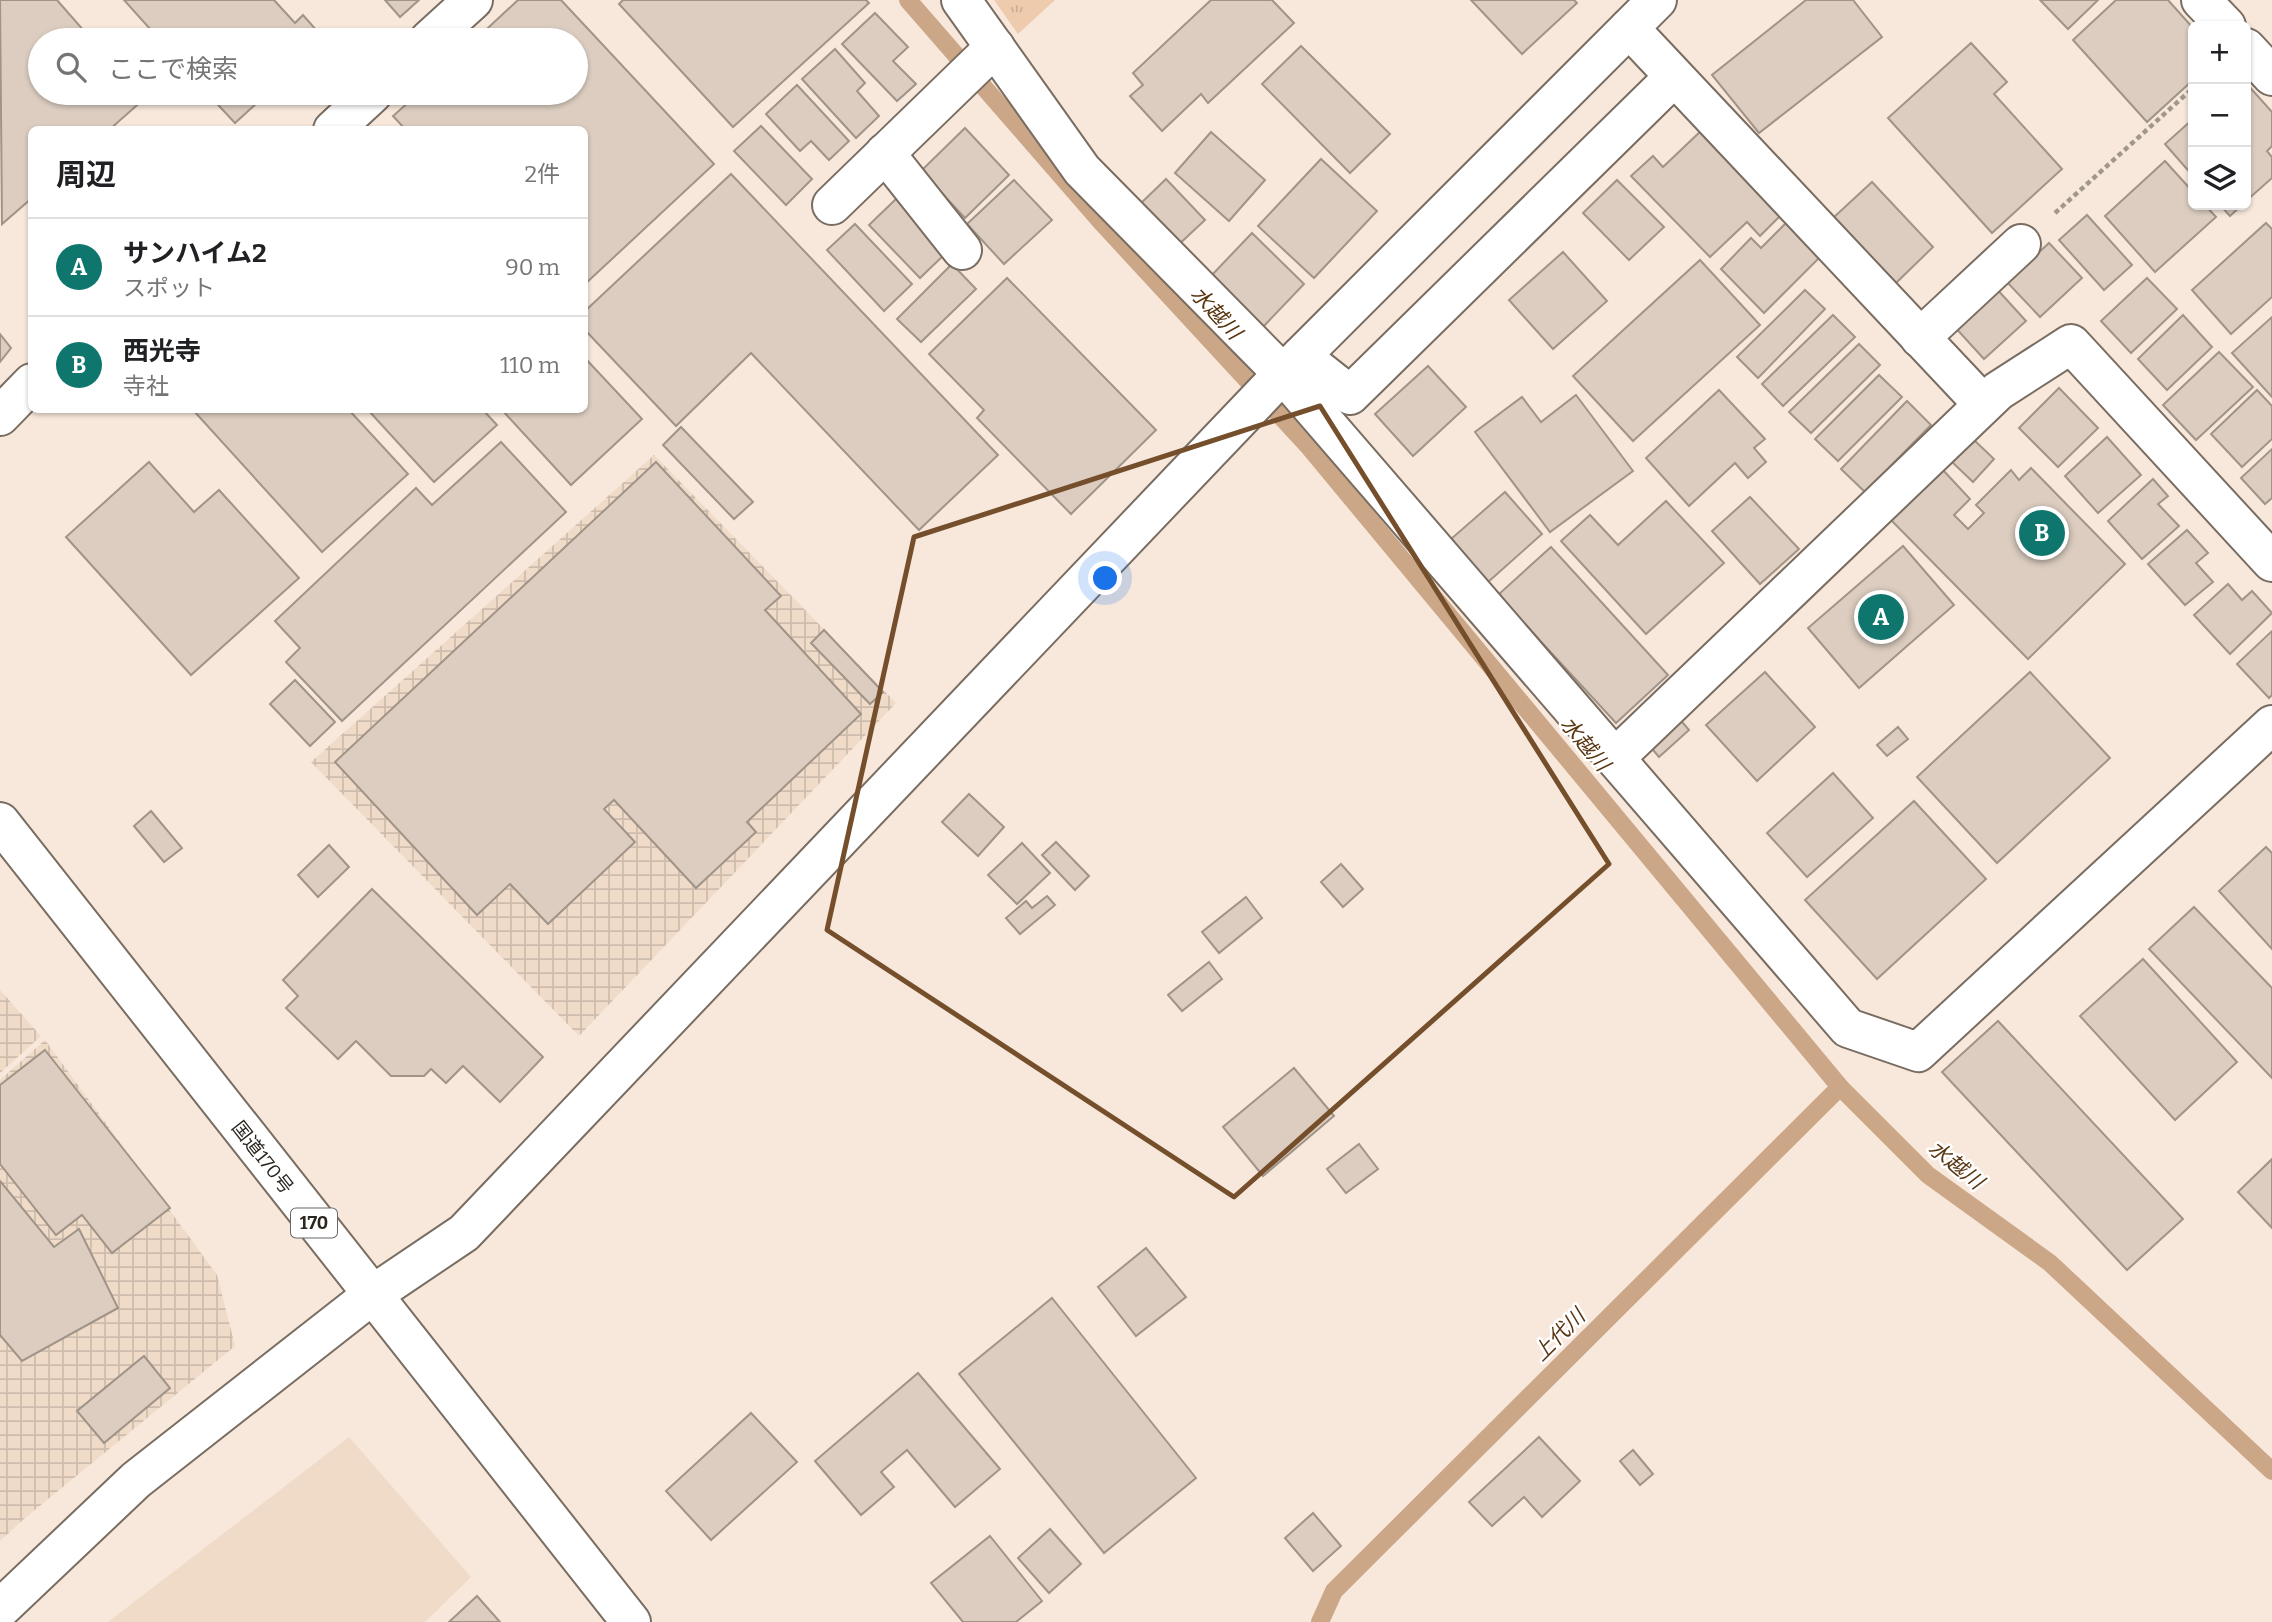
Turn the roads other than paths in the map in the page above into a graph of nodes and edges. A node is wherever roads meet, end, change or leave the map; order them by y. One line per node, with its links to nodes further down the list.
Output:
1 (473, 0): 6 (main road)
2 (961, 0): 9 (main road)
3 (1657, 0): 7 (main road)
4 (2201, 0): 5 (main road)
5 (2221, 21)
6 (442, 28)
7 (1629, 28): 11 (main road); 19 (main road)
8 (2251, 53): 10 (main road)
9 (977, 64): 14 (main road); 19 (main road)
10 (2272, 76)
11 (1674, 77): 18 (main road); 19 (main road)
12 (360, 105): 13 (main road)
13 (337, 126)
14 (885, 153): 15 (main road); 17 (main road)
15 (832, 205)
16 (2021, 244): 18 (main road)
17 (962, 250)
18 (1920, 338): 21 (main road)
19 (1276, 382): 25 (main road); 27 (main road)
20 (28, 387): 22 (main road)
21 (1983, 404): 23 (main road); 25 (main road)
22 (0, 416)
23 (2272, 562)
24 (2272, 725): 25 (main road)
25 (1615, 758)
26 (0, 822): 27 (main road, 国道170号 / 170)
27 (372, 1296): 28 (main road); 29 (main road, 国道170号 / 170)
28 (0, 1609)
29 (631, 1622)

